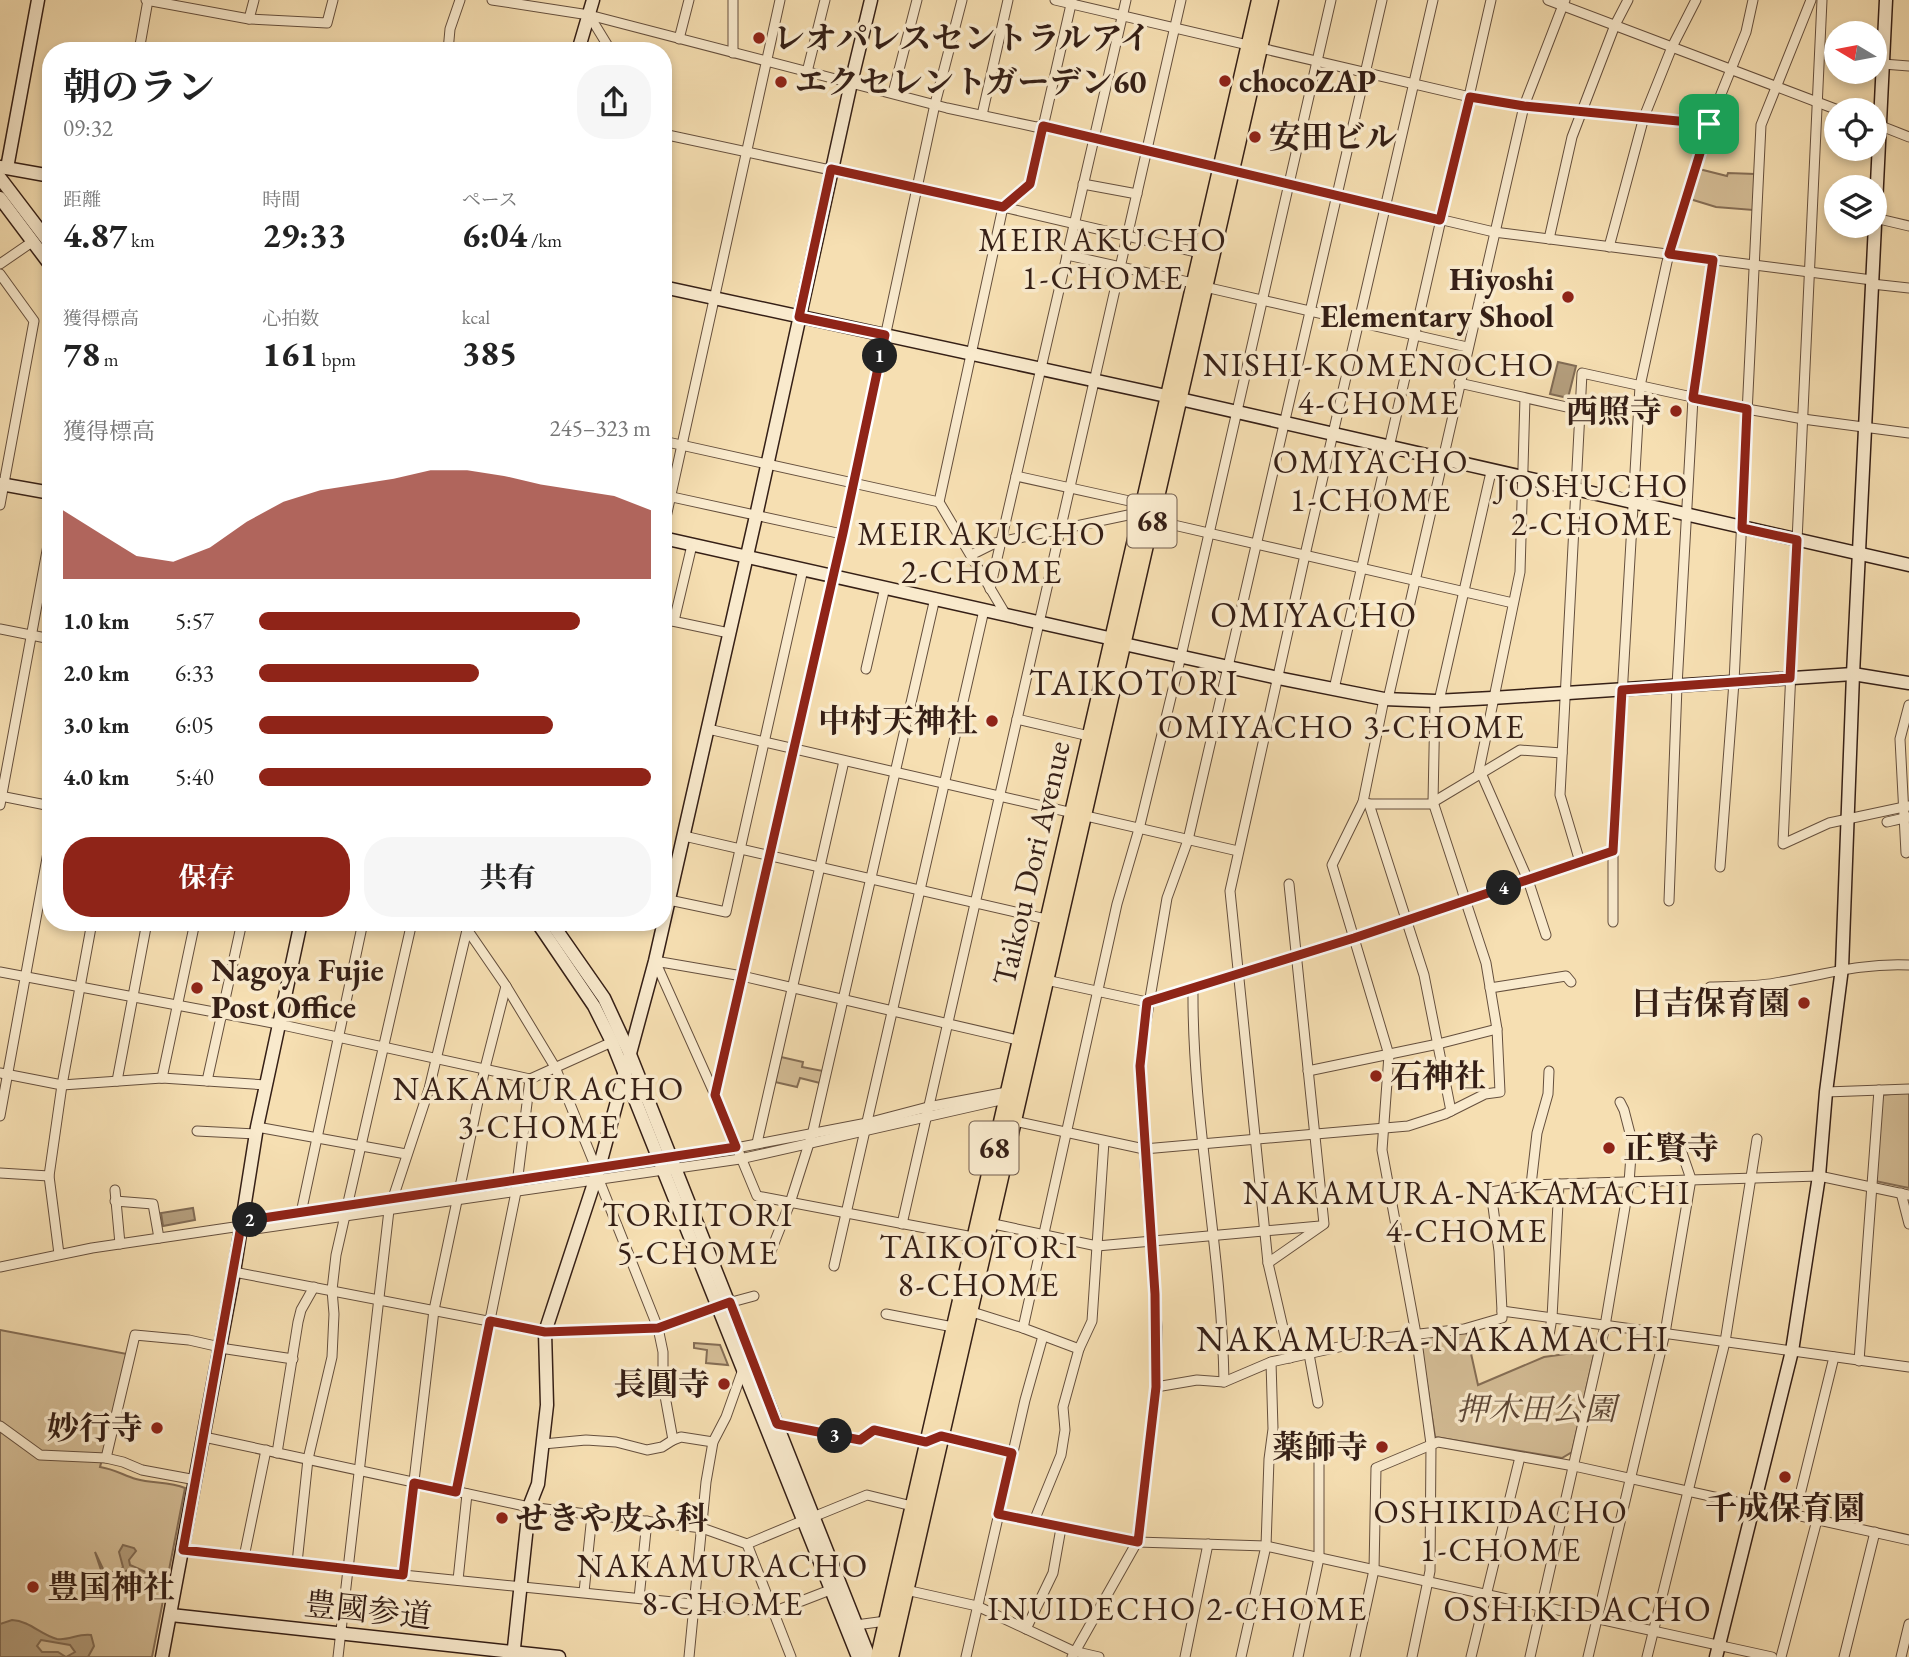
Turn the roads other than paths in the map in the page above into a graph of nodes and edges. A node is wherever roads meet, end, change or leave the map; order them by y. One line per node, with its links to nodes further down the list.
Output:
1 (38, 0): 78 (street)
2 (147, 0): 33 (street); 42 (street)
3 (254, 0): 37 (street)
4 (332, 0): 37 (street)
5 (460, 0): 43 (street)
6 (492, 0): 35 (street)
7 (593, 0): 35 (street)
8 (690, 0): 41 (street)
9 (733, 0): 48 (street)
10 (780, 0): 49 (street)
11 (825, 0): 54 (street)
12 (871, 0): 56 (street)
13 (917, 0): 59 (street)
14 (962, 0): 62 (street)
15 (1008, 0): 66 (street)
16 (1055, 0): 32 (street)
17 (1126, 0): 36 (street)
18 (1181, 0): 40 (street)
19 (1259, 0): 46 (main road, Taikou Dori Avenue / 68)
20 (1271, 0): 46 (main road, Taikou Dori Avenue / 68)
21 (1331, 0): 50 (street)
22 (1382, 0): 55 (street)
23 (1433, 0): 57 (street)
24 (1491, 0): 60 (street)
25 (1548, 0): 34 (street)
26 (1628, 0): 39 (street)
27 (1696, 0): 47 (street)
28 (1753, 0): 53 (street)
29 (1811, 0): 58 (street)
30 (1822, 0): 61 (street)
31 (1886, 0): 38 (street)
32 (1072, 2): 36 (street); 69 (street)
33 (174, 3): 37 (street)
34 (1564, 3): 39 (street); 64 (street)
35 (589, 15): 41 (street); 44 (street); 45 (street)
36 (1122, 16): 40 (street); 73 (street)
37 (249, 19)
38 (1885, 21)
39 (1615, 25): 47 (street); 65 (street)
40 (1174, 28): 46 (street); 75 (street)
41 (680, 39): 48 (street)
42 (140, 42)
43 (449, 42)
44 (581, 42)
45 (606, 42)
46 (1254, 47): 50 (street); 77 (main road, Taikou Dori Avenue / 68)
47 (1672, 47): 53 (street); 67 (street)
48 (733, 52): 49 (street)
49 (765, 61): 54 (street); 74 (street)
50 (1316, 62): 55 (street); 81 (street)
51 (1887, 64): 52 (street)
52 (1909, 65)
53 (1731, 69): 58 (street); 68 (street)
54 (807, 72): 56 (street)
55 (1365, 73): 57 (street); 84 (street)
56 (850, 83): 59 (street); 76 (street)
57 (1413, 84): 60 (street); 87 (street)
58 (1776, 86): 61 (street); 105 (street)
59 (893, 93): 62 (street)
60 (1470, 97): 64 (street); 88 (street)
61 (1819, 103): 63 (street); 107 (street)
62 (935, 104): 66 (street); 82 (street)
63 (1824, 105)
64 (1524, 106): 65 (street); 92 (street)
65 (1581, 112): 67 (street); 97 (street)
66 (982, 116): 69 (street)
67 (1644, 117): 68 (street); 99 (street)
68 (1709, 124): 101 (street)
69 (1043, 126): 73 (street); 86 (street)
70 (1887, 128): 72 (street)
71 (672, 136): 74 (street)
72 (1909, 137)
73 (1093, 139): 75 (street); 80 (street)
74 (746, 151): 76 (street); 113 (street)
75 (1147, 151): 77 (street); 83 (street)
76 (831, 169): 82 (street); 116 (street)
77 (1226, 170): 81 (street); 100 (main road, Taikou Dori Avenue / 68); 110 (main road, Taikou Dori Avenue / 68)
78 (2, 171): 79 (street); 93 (street)
79 (42, 175)
80 (1083, 184): 83 (street); 90 (street)
81 (1288, 185): 84 (street); 114 (street)
82 (917, 188): 86 (street); 118 (street)
83 (1137, 194): 95 (street)
84 (1336, 196): 87 (street); 115 (street)
85 (0, 198): 94 (street)
86 (1003, 207): 90 (street); 121 (street)
87 (1385, 207): 88 (street); 117 (street)
88 (1440, 220): 92 (street); 119 (street)
89 (1887, 221): 91 (street)
90 (1074, 225): 95 (street); 102 (street)
91 (1909, 226)
92 (1494, 232): 97 (street); 120 (street)
93 (42, 236)
94 (42, 237)
95 (1127, 237): 100 (street); 106 (street)
96 (1874, 238): 109 (street)
97 (1549, 239): 99 (street)
98 (42, 240): 104 (street)
99 (1609, 247): 101 (street)
100 (1200, 253): 110 (main road, Taikou Dori Avenue / 68)
101 (1669, 254): 103 (street); 125 (street)
102 (1067, 255): 106 (street); 122 (street)
103 (1713, 260): 105 (street); 128 (street)
104 (0, 264)
105 (1753, 265): 107 (street); 129 (street)
106 (1120, 266): 110 (street); 123 (street)
107 (1811, 272): 109 (street); 132 (street)
108 (0, 274): 147 (street)
109 (1872, 282): 111 (street); 134 (street)
110 (1199, 285): 114 (street); 126 (main road, Taikou Dori Avenue / 68)
111 (1909, 288)
112 (672, 289): 113 (street)
113 (713, 298): 116 (street); 138 (street)
114 (1261, 300): 115 (street); 131 (street)
115 (1309, 311): 117 (street); 133 (street)
116 (799, 317): 118 (street); 141 (street)
117 (1360, 323): 119 (street); 136 (street)
118 (885, 335): 121 (street); 146 (street)
119 (1414, 335): 120 (street); 139 (street)
120 (1467, 347): 124 (street)
121 (970, 354): 122 (street); 152 (street)
122 (1041, 369): 123 (street); 143 (street)
123 (1094, 380): 126 (street); 148 (street)
124 (1459, 383): 127 (street); 140 (street)
125 (1640, 386): 128 (street); 130 (street); 153 (street)
126 (1173, 398): 131 (street); 155 (main road, Taikou Dori Avenue / 68)
127 (1525, 398): 130 (street); 145 (street)
128 (1693, 398): 129 (street); 156 (street)
129 (1747, 409): 132 (street); 158 (street)
130 (1580, 411): 149 (street)
131 (1236, 412): 133 (street); 160 (street)
132 (1803, 419): 134 (street); 163 (street)
133 (1284, 424): 136 (street); 165 (street)
134 (1866, 428): 135 (street); 169 (street)
135 (1909, 433)
136 (1333, 435): 139 (street); 168 (street)
137 (672, 443): 138 (street)
138 (681, 445): 141 (street); 144 (street)
139 (1390, 449): 140 (street); 172 (street)
140 (1443, 461): 142 (street); 176 (street)
141 (768, 464): 146 (street); 157 (street)
142 (1490, 472): 145 (street); 179 (street)
143 (1016, 476): 148 (street); 164 (street)
144 (672, 478)
145 (1521, 479): 149 (street); 181 (street)
146 (854, 482): 152 (street); 161 (street)
147 (2, 485): 150 (street); 154 (street)
148 (1069, 487): 155 (street); 159 (street)
149 (1576, 491): 153 (street); 202 (street)
150 (42, 492)
151 (672, 497): 157 (street)
152 (939, 502): 167 (street)
153 (1633, 503): 156 (street); 201 (street)
154 (0, 505)
155 (1146, 512): 159 (street); 160 (street); 190 (main road, Taikou Dori Avenue / 68)
156 (1687, 515): 158 (street); 199 (street)
157 (756, 516): 161 (street); 170 (street)
158 (1742, 528): 163 (street); 197 (street)
159 (1059, 529): 164 (street); 185 (street)
160 (1209, 533): 165 (street); 191 (street)
161 (842, 534): 174 (street)
162 (672, 540): 166 (street)
163 (1797, 540): 169 (street); 196 (street)
164 (1001, 541): 167 (street); 178 (street)
165 (1257, 544): 168 (street); 192 (street)
166 (692, 545): 170 (street); 184 (street)
167 (971, 555): 178 (street)
168 (1305, 555): 172 (street); 195 (street)
169 (1859, 555): 171 (street); 194 (street)
170 (747, 556): 173 (street); 187 (street)
171 (1909, 565)
172 (1362, 568): 176 (street); 200 (street)
173 (803, 569): 174 (street); 210 (street)
174 (833, 576): 177 (street); 211 (street)
175 (42, 577): 188 (street)
176 (1414, 580): 179 (street); 204 (street)
177 (885, 587): 180 (street); 193 (street)
178 (990, 589): 183 (street)
179 (1462, 591): 181 (street); 205 (street)
180 (935, 598): 182 (street); 214 (street)
181 (1513, 603): 203 (street)
182 (984, 610): 183 (street); 216 (street)
183 (1006, 615): 185 (street)
184 (674, 621): 187 (street)
185 (1039, 622): 190 (street); 207 (street)
186 (0, 629): 188 (street)
187 (729, 633): 208 (street)
188 (31, 635): 189 (street); 218 (street)
189 (42, 637)
190 (1119, 641): 191 (street); 209 (main road, Taikou Dori Avenue / 68); 223 (main road, Taikou Dori Avenue / 68)
191 (1181, 656): 192 (street); 227 (street)
192 (1228, 667): 195 (street); 229 (street)
193 (866, 669)
194 (1853, 674): 196 (street); 198 (street); 225 (street)
195 (1278, 678): 200 (street); 231 (street)
196 (1790, 678): 197 (street); 225 (street)
197 (1734, 682): 199 (street); 236 (street)
198 (1909, 683)
199 (1677, 686): 201 (street); 245 (street)
200 (1334, 689): 204 (street)
201 (1622, 690): 202 (street); 232 (street)
202 (1564, 694): 203 (street); 212 (street)
203 (1492, 698): 205 (street); 215 (street)
204 (1386, 699): 205 (street); 220 (street)
205 (1437, 701): 219 (street)
206 (1909, 705): 222 (street)
207 (1017, 719): 209 (street); 217 (street)
208 (708, 729): 210 (street); 228 (street)
209 (1089, 736): 223 (main road, Taikou Dori Avenue / 68)
210 (764, 742): 211 (street); 230 (street)
211 (794, 749): 213 (street); 234 (street)
212 (1562, 753): 215 (street); 235 (street)
213 (844, 761): 214 (street); 237 (street)
214 (895, 773): 216 (street); 238 (street)
215 (1480, 774): 219 (street); 239 (street)
216 (944, 784): 217 (street); 243 (street)
217 (999, 797): 223 (street); 247 (street)
218 (1, 799): 221 (street)
219 (1433, 802): 220 (street); 246 (street)
220 (1366, 803): 249 (street); 264 (street)
221 (42, 805)
222 (1906, 806): 224 (street); 225 (street)
223 (1077, 815): 227 (street); 248 (main road, Taikou Dori Avenue / 68); 273 (main road, Taikou Dori Avenue / 68)
224 (1907, 817): 226 (street); 233 (street)
225 (1848, 818): 268 (street)
226 (1887, 822)
227 (1139, 829): 229 (street); 281 (street)
228 (684, 836): 230 (street); 242 (street)
229 (1188, 840): 231 (street); 284 (street)
230 (740, 850): 234 (street); 244 (street)
231 (1238, 851): 270 (street)
232 (1613, 851): 235 (street); 250 (street)
233 (1906, 853)
234 (770, 856): 237 (street); 272 (street)
235 (1580, 862): 239 (street)
236 (1720, 867)
237 (820, 868): 238 (street); 278 (street)
238 (871, 879): 243 (street); 283 (street)
239 (1528, 880): 246 (street); 263 (street)
240 (42, 884): 271 (street)
241 (1289, 884): 265 (street)
242 (672, 887)
243 (920, 890): 247 (street); 286 (street)
244 (672, 901)
245 (1669, 901)
246 (1464, 902): 249 (street); 279 (street)
247 (975, 903): 248 (street); 288 (street)
248 (1046, 919): 292 (main road, Taikou Dori Avenue / 68)
249 (1406, 920): 264 (street); 294 (street)
250 (1613, 922)
251 (90, 931): 276 (street)
252 (144, 931): 282 (street)
253 (193, 931): 285 (street)
254 (240, 931): 287 (street)
255 (299, 931): 289 (street)
256 (361, 931): 291 (street)
257 (410, 931): 295 (street)
258 (463, 931): 298 (street)
259 (468, 931): 275 (street)
260 (543, 931): 293 (street)
261 (557, 931): 296 (street)
262 (662, 931): 266 (street)
263 (1546, 935)
264 (1354, 938): 265 (street); 297 (street)
265 (1296, 955): 270 (street); 301 (street)
266 (655, 961): 272 (street); 296 (street); 314 (street)
267 (1909, 965): 268 (street)
268 (1842, 968): 277 (street); 313 (street)
269 (0, 972): 271 (street)
270 (1239, 974): 280 (street); 330 (street)
271 (25, 976): 276 (street); 304 (street)
272 (743, 976): 278 (street); 314 (street)
273 (1046, 980): 281 (street); 321 (main road, Taikou Dori Avenue / 68)
274 (1571, 982): 279 (street)
275 (506, 986): 299 (street); 300 (street)
276 (80, 987): 282 (street); 309 (street)
277 (1710, 987)
278 (792, 988): 283 (street); 334 (street)
279 (1490, 988): 290 (street)
280 (1193, 989): 284 (street); 336 (street)
281 (1098, 991): 284 (street); 327 (street)
282 (133, 996): 285 (street); 307 (street)
283 (844, 999): 286 (street); 326 (street)
284 (1147, 1002): 339 (street)
285 (178, 1004): 287 (street); 305 (street)
286 (892, 1011): 288 (street); 322 (street)
287 (222, 1013): 289 (street); 308 (street)
288 (947, 1023): 292 (street); 317 (street)
289 (278, 1024): 291 (street); 310 (street)
290 (1497, 1029): 294 (street); 318 (street)
291 (339, 1036): 295 (street); 329 (street)
292 (1018, 1040): 315 (main road, Taikou Dori Avenue / 68)
293 (612, 1042): 299 (street); 303 (street)
294 (1438, 1044): 297 (street); 318 (street)
295 (383, 1046): 298 (street); 337 (street)
296 (629, 1052): 303 (street); 342 (street)
297 (1389, 1055): 301 (street); 323 (street)
298 (437, 1058): 300 (street); 340 (street)
299 (555, 1067): 306 (street); 344 (street)
300 (485, 1068): 306 (street); 354 (street)
301 (1308, 1071): 328 (street)
302 (1549, 1071): 352 (street)
303 (625, 1073): 342 (street); 344 (street)
304 (4, 1074): 309 (street); 319 (street)
305 (162, 1078): 307 (street); 308 (street)
306 (530, 1079): 349 (street)
307 (117, 1081): 309 (street)
308 (207, 1081): 310 (street)
309 (62, 1085): 345 (street)
310 (266, 1085): 325 (street)
311 (1909, 1089): 312 (street)
312 (1879, 1090): 313 (street); 353 (street)
313 (1826, 1092): 346 (street)
314 (715, 1095): 338 (street)
315 (1006, 1096): 317 (street); 320 (street); 321 (main road, Taikou Dori Avenue / 68)
316 (1620, 1102): 350 (street)
317 (928, 1107): 320 (street); 322 (street)
318 (1451, 1111): 323 (street)
319 (0, 1116)
320 (925, 1119): 322 (street); 368 (street)
321 (1007, 1119): 327 (street); 367 (main road, Taikou Dori Avenue / 68); 375 (main road, Taikou Dori Avenue / 68)
322 (866, 1127): 326 (street); 335 (street); 365 (street)
323 (1385, 1127): 328 (street); 403 (street)
324 (197, 1131): 325 (street)
325 (257, 1131): 329 (street); 370 (street)
326 (813, 1131): 334 (street); 335 (street)
327 (1067, 1132): 332 (street); 373 (street)
328 (1315, 1133): 330 (street); 371 (street)
329 (317, 1138): 337 (street); 364 (street)
330 (1255, 1139): 336 (street); 372 (street)
331 (1757, 1139): 347 (street)
332 (1104, 1141): 339 (street); 379 (street)
333 (1678, 1141): 348 (street)
334 (757, 1143): 338 (street)
335 (810, 1143): 341 (street); 361 (street)
336 (1203, 1144): 339 (street); 374 (street)
337 (360, 1146): 340 (street); 362 (street)
338 (736, 1147): 341 (street); 342 (street)
339 (1144, 1149): 377 (street)
340 (406, 1154): 358 (street)
341 (740, 1158): 342 (street); 361 (street)
342 (667, 1164): 344 (street); 390 (street)
343 (0, 1173): 345 (street)
344 (597, 1174): 349 (street); 356 (street); 399 (street); 401 (street)
345 (49, 1176): 381 (street)
346 (1819, 1176): 347 (street); 353 (street); 409 (street)
347 (1750, 1178): 348 (street); 406 (street)
348 (1691, 1179): 350 (street); 402 (street)
349 (518, 1181): 354 (street); 356 (street)
350 (1629, 1183): 351 (street); 397 (street)
351 (1559, 1184): 352 (street); 395 (street)
352 (1531, 1185): 393 (street)
353 (1872, 1187): 357 (street); 414 (street)
354 (460, 1189): 358 (street); 360 (street)
355 (116, 1190): 359 (street)
356 (516, 1192): 360 (street); 396 (street)
357 (1905, 1194): 369 (street)
358 (392, 1199): 362 (street); 363 (street)
359 (115, 1201): 376 (street); 378 (street)
360 (457, 1201): 363 (street); 391 (street)
361 (790, 1203): 365 (street); 380 (street)
362 (346, 1206): 364 (street); 366 (street)
363 (389, 1210): 366 (street); 389 (street)
364 (301, 1213): 370 (street)
365 (846, 1213): 368 (street); 383 (street)
366 (344, 1218): 370 (street); 387 (street)
367 (989, 1223): 373 (street); 392 (main road, Taikou Dori Avenue / 68)
368 (901, 1224): 375 (street)
369 (1909, 1224)
370 (241, 1226): 376 (street); 385 (street)
371 (1322, 1226): 372 (street); 382 (street)
372 (1266, 1231): 374 (street); 382 (street)
373 (1044, 1234): 379 (street); 400 (street)
374 (1212, 1236): 377 (street); 418 (street)
375 (973, 1237): 398 (main road, Taikou Dori Avenue / 68)
376 (159, 1238): 378 (street)
377 (1151, 1241): 379 (street); 419 (street)
378 (120, 1244): 381 (street)
379 (1097, 1246): 408 (street)
380 (771, 1251)
381 (59, 1254): 384 (street)
382 (1268, 1263): 412 (street)
383 (834, 1266)
384 (0, 1267)
385 (234, 1272): 386 (street); 407 (street)
386 (314, 1287): 387 (street); 413 (street)
387 (332, 1290): 389 (street); 435 (street)
388 (754, 1296): 390 (street)
389 (379, 1299): 391 (street); 438 (street)
390 (723, 1304): 399 (street); 417 (street); 421 (street)
391 (435, 1310): 396 (street); 441 (street)
392 (969, 1311): 400 (street); 423 (main road, Taikou Dori Avenue / 68)
393 (1502, 1311): 395 (street); 403 (street)
394 (886, 1314): 398 (street)
395 (1552, 1318): 397 (street); 405 (street)
396 (490, 1321): 401 (street); 443 (street)
397 (1605, 1326): 402 (street); 437 (street)
398 (953, 1327): 427 (main road, Taikou Dori Avenue / 68)
399 (658, 1328): 401 (street); 425 (street)
400 (1023, 1328): 404 (street)
401 (545, 1332): 428 (street)
402 (1665, 1333): 406 (street); 439 (street)
403 (1416, 1334): 410 (street); 429 (street)
404 (1042, 1336): 408 (street); 432 (street)
405 (1548, 1341)
406 (1725, 1342): 409 (street); 442 (street)
407 (220, 1347): 413 (street); 424 (street); 434 (street)
408 (1079, 1349): 454 (street)
409 (1792, 1351): 411 (street); 445 (street)
410 (1309, 1354): 412 (street); 420 (street)
411 (1834, 1357): 414 (street); 450 (street)
412 (1290, 1358): 415 (street)
413 (293, 1359): 431 (street)
414 (1859, 1360): 416 (street)
415 (1271, 1362): 418 (street); 462 (street)
416 (1909, 1367)
417 (742, 1372): 426 (street); 451 (street)
418 (1223, 1382): 419 (street)
419 (1156, 1387): 459 (street)
420 (1318, 1403)
421 (777, 1424): 427 (street); 451 (street)
422 (0, 1426): 434 (street)
423 (941, 1436): 427 (street); 432 (street); 474 (main road, Taikou Dori Avenue / 68)
424 (204, 1437): 430 (street); 440 (street)
425 (673, 1440): 426 (street); 428 (street)
426 (713, 1442): 455 (street)
427 (926, 1442): 446 (main road, Taikou Dori Avenue / 68)
428 (543, 1444): 447 (street)
429 (1431, 1444): 433 (street); 468 (street); 471 (street)
430 (266, 1450): 431 (street); 464 (street)
431 (276, 1453): 435 (street)
432 (1012, 1453): 448 (street)
433 (1520, 1457): 437 (street); 476 (street)
434 (106, 1458): 440 (street)
435 (308, 1460): 438 (street); 466 (street)
436 (1319, 1461): 465 (street)
437 (1574, 1466): 439 (street); 480 (street)
438 (359, 1470): 441 (street); 467 (street)
439 (1631, 1478): 442 (street); 483 (street)
440 (196, 1480): 463 (street)
441 (414, 1483): 443 (street); 469 (street)
442 (1689, 1491): 445 (street); 488 (street)
443 (456, 1492): 444 (street)
444 (467, 1494): 447 (street); 470 (street)
445 (1754, 1505): 450 (street); 490 (street)
446 (912, 1506): 451 (street); 484 (main road, Taikou Dori Avenue / 68)
447 (529, 1507): 449 (street); 472 (street)
448 (998, 1514): 454 (street); 479 (street)
449 (592, 1515): 453 (street); 475 (street)
450 (1795, 1515): 452 (street)
451 (808, 1519): 460 (street); 473 (street); 486 (street)
452 (1817, 1520): 457 (street); 514 (street)
453 (647, 1521): 455 (street); 477 (street)
454 (1034, 1521): 456 (street)
455 (702, 1528): 460 (street); 478 (street)
456 (1061, 1528): 459 (street); 487 (street)
457 (1875, 1532): 458 (street); 515 (street)
458 (1909, 1540)
459 (1138, 1542): 461 (street); 491 (street)
460 (747, 1544): 481 (street)
461 (1208, 1544): 462 (street); 504 (street)
462 (1266, 1546): 465 (street); 505 (street)
463 (183, 1550): 464 (street); 482 (street)
464 (244, 1557): 466 (street)
465 (1319, 1558): 468 (street); 506 (street)
466 (297, 1563): 467 (street)
467 (348, 1569): 469 (street); 489 (street)
468 (1374, 1570): 471 (street); 507 (street)
469 (403, 1575): 470 (street)
470 (458, 1580): 472 (street)
471 (1428, 1582): 476 (street); 508 (street)
472 (521, 1586): 475 (street); 492 (street)
473 (830, 1590): 481 (street); 498 (street)
474 (906, 1590): 479 (street); 501 (main road, Taikou Dori Avenue / 68)
475 (584, 1592): 477 (street)
476 (1487, 1595): 480 (street); 509 (street)
477 (639, 1598): 478 (street)
478 (695, 1604): 481 (street); 496 (street)
479 (977, 1606): 487 (street); 502 (street)
480 (1541, 1606): 483 (street); 510 (street)
481 (773, 1612): 497 (street)
482 (171, 1615): 489 (street, 豊國参道); 493 (street)
483 (1597, 1618): 488 (street); 511 (street)
484 (886, 1621): 486 (street); 500 (main road, Taikou Dori Avenue / 68)
485 (1909, 1624): 516 (street)
486 (856, 1625): 499 (street)
487 (1026, 1629): 491 (street)
488 (1653, 1632): 490 (street); 512 (street)
489 (340, 1633): 492 (street, 豊國参道); 494 (street)
490 (1718, 1651): 513 (street)
491 (1072, 1654): 503 (street)
492 (513, 1655): 495 (street, 豊國参道)
493 (162, 1657)
494 (338, 1657)
495 (559, 1657)
496 (689, 1657)
497 (791, 1657)
498 (858, 1657)
499 (869, 1657)
500 (878, 1657)
501 (891, 1657)
502 (966, 1657)
503 (1099, 1657)
504 (1185, 1657)
505 (1241, 1657)
506 (1298, 1657)
507 (1355, 1657)
508 (1412, 1657)
509 (1471, 1657)
510 (1530, 1657)
511 (1588, 1657)
512 (1647, 1657)
513 (1773, 1657)
514 (1781, 1657)
515 (1844, 1657)
516 (1900, 1657)

